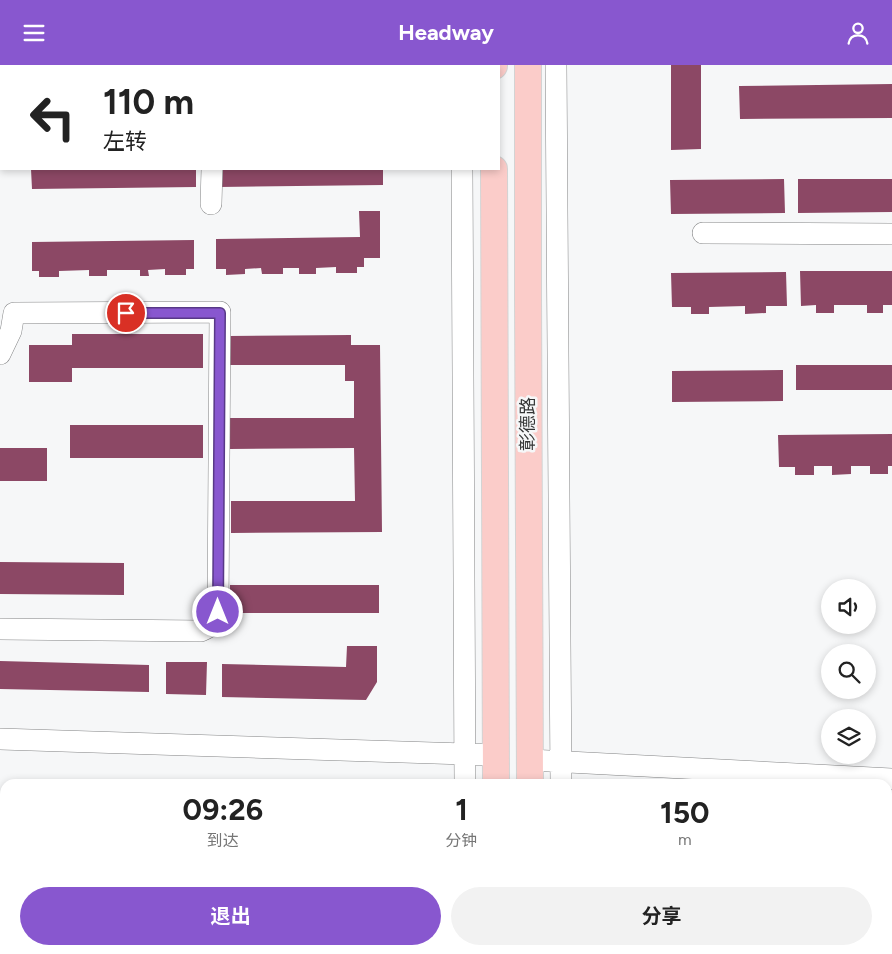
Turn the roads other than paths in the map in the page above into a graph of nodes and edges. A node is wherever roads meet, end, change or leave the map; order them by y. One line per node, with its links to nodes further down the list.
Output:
1 (528, 65): 15 (main road, 彰德路)
2 (556, 65): 14 (street)
3 (212, 170): 6 (street)
4 (462, 170): 12 (street)
5 (494, 170): 13 (main road, 彰德路)
6 (211, 204)
7 (703, 233): 8 (street)
8 (892, 234)
9 (0, 354): 10 (street)
10 (0, 629)
11 (0, 739): 12 (street)
12 (465, 754): 13 (street); 16 (street)
13 (496, 755): 17 (main road, 彰德路)
14 (560, 762): 15 (street); 18 (street); 19 (street)
15 (530, 772)
16 (465, 779)
17 (496, 779)
18 (561, 779)
19 (803, 779): 20 (street)
20 (892, 779)

